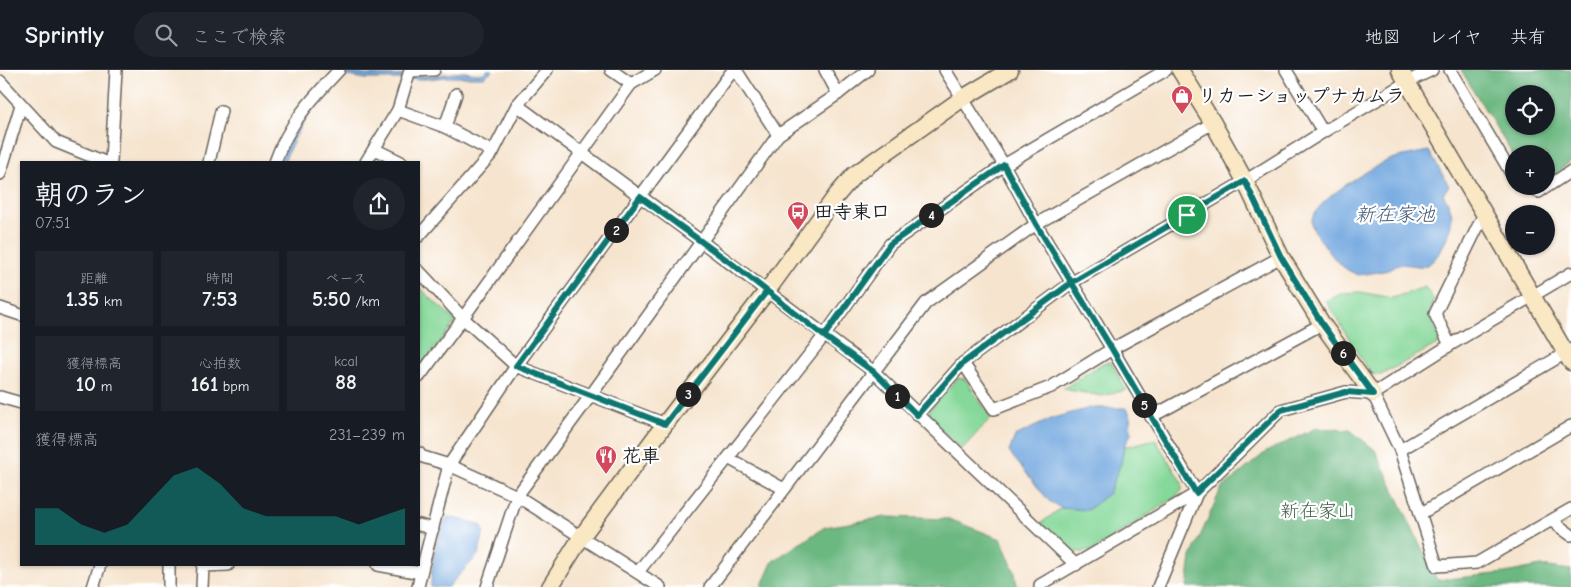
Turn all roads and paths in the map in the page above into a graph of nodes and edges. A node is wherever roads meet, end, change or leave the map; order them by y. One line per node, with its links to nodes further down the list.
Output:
1 (116, 70): 36 (street)
2 (339, 70): 38 (street)
3 (434, 70): 17 (street)
4 (547, 70): 25 (street)
5 (611, 70): 20 (street)
6 (655, 70): 20 (street)
7 (734, 70): 31 (street); 47 (street)
8 (825, 70): 22 (street)
9 (868, 70): 22 (street)
10 (945, 70): 23 (street)
11 (1010, 70): 23 (street)
12 (1166, 70): 42 (street)
13 (1180, 70): 28 (street)
14 (1286, 70): 30 (street)
15 (1432, 70): 18 (street)
16 (1450, 70): 41 (street)
17 (409, 74): 26 (street)
18 (1404, 76): 30 (street); 48 (street)
19 (0, 81): 24 (street)
20 (631, 84): 34 (street)
21 (456, 94): 29 (street)
22 (838, 94): 31 (street)
23 (964, 98): 42 (street); 56 (street)
24 (21, 105): 35 (street); 44 (street)
25 (517, 105): 33 (street); 34 (street)
26 (398, 110): 29 (street); 32 (street)
27 (221, 111): 37 (street)
28 (1213, 124): 45 (street); 49 (street)
29 (445, 127): 33 (street)
30 (1323, 132): 45 (street)
31 (778, 135): 51 (street)
32 (374, 149): 39 (street); 40 (street)
33 (493, 152): 50 (street)
34 (581, 152): 47 (street); 60 (street)
35 (103, 161)
36 (111, 161)
37 (209, 161)
38 (275, 161)
39 (367, 161)
40 (399, 161)
41 (1505, 163)
42 (1004, 165): 49 (street); 62 (street)
43 (1571, 171): 46 (street)
44 (0, 174)
45 (1245, 181): 52 (street); 55 (street)
46 (1555, 181)
47 (640, 197): 51 (street); 67 (street)
48 (1484, 214): 57 (street); 63 (street)
49 (1036, 224): 55 (street); 68 (street)
50 (420, 235)
51 (702, 242): 56 (street); 71 (street)
52 (1281, 257): 61 (street); 64 (street)
53 (420, 272): 60 (street)
54 (1571, 273): 57 (street)
55 (1071, 283): 64 (street); 66 (street)
56 (767, 291): 62 (street); 76 (street)
57 (1531, 296): 63 (street); 65 (street)
58 (0, 308): 59 (street)
59 (17, 309)
60 (463, 318): 67 (street); 69 (street)
61 (1322, 324): 70 (street); 75 (street)
62 (824, 336): 68 (street); 80 (street)
63 (1450, 345): 70 (street)
64 (1112, 349): 66 (street); 75 (street)
65 (1569, 355): 78 (street)
66 (963, 363): 74 (street)
67 (516, 366): 71 (street); 81 (street)
68 (874, 372): 74 (street); 82 (street)
69 (420, 376)
70 (1373, 394): 78 (street); 83 (street)
71 (591, 395): 76 (street); 84 (street)
72 (0, 397): 73 (street)
73 (20, 403)
74 (917, 415): 92 (street)
75 (1151, 417): 83 (street)
76 (665, 424): 90 (street)
77 (1571, 426): 86 (street)
78 (1400, 450): 86 (street)
79 (420, 456): 81 (street)
80 (728, 458): 82 (street); 97 (street)
81 (449, 465): 84 (street); 89 (street)
82 (784, 489): 106 (street)
83 (1196, 493): 92 (street); 108 (street)
84 (517, 496): 90 (street); 103 (street)
85 (1571, 509): 87 (street)
86 (1420, 514): 87 (street)
87 (1552, 521): 91 (street)
88 (420, 525): 89 (street)
89 (433, 529): 98 (street)
90 (582, 536): 97 (street); 104 (street)
91 (1571, 536)
92 (1076, 564): 107 (street)
93 (100, 566): 99 (street)
94 (168, 566): 100 (street)
95 (203, 566): 101 (street)
96 (383, 566): 98 (street)
97 (638, 572): 105 (street)
98 (421, 573): 102 (street)
99 (93, 587)
100 (169, 587)
101 (202, 587)
102 (418, 587)
103 (487, 587)
104 (550, 587)
105 (660, 587)
106 (710, 587)
107 (1040, 587)
108 (1158, 587)

